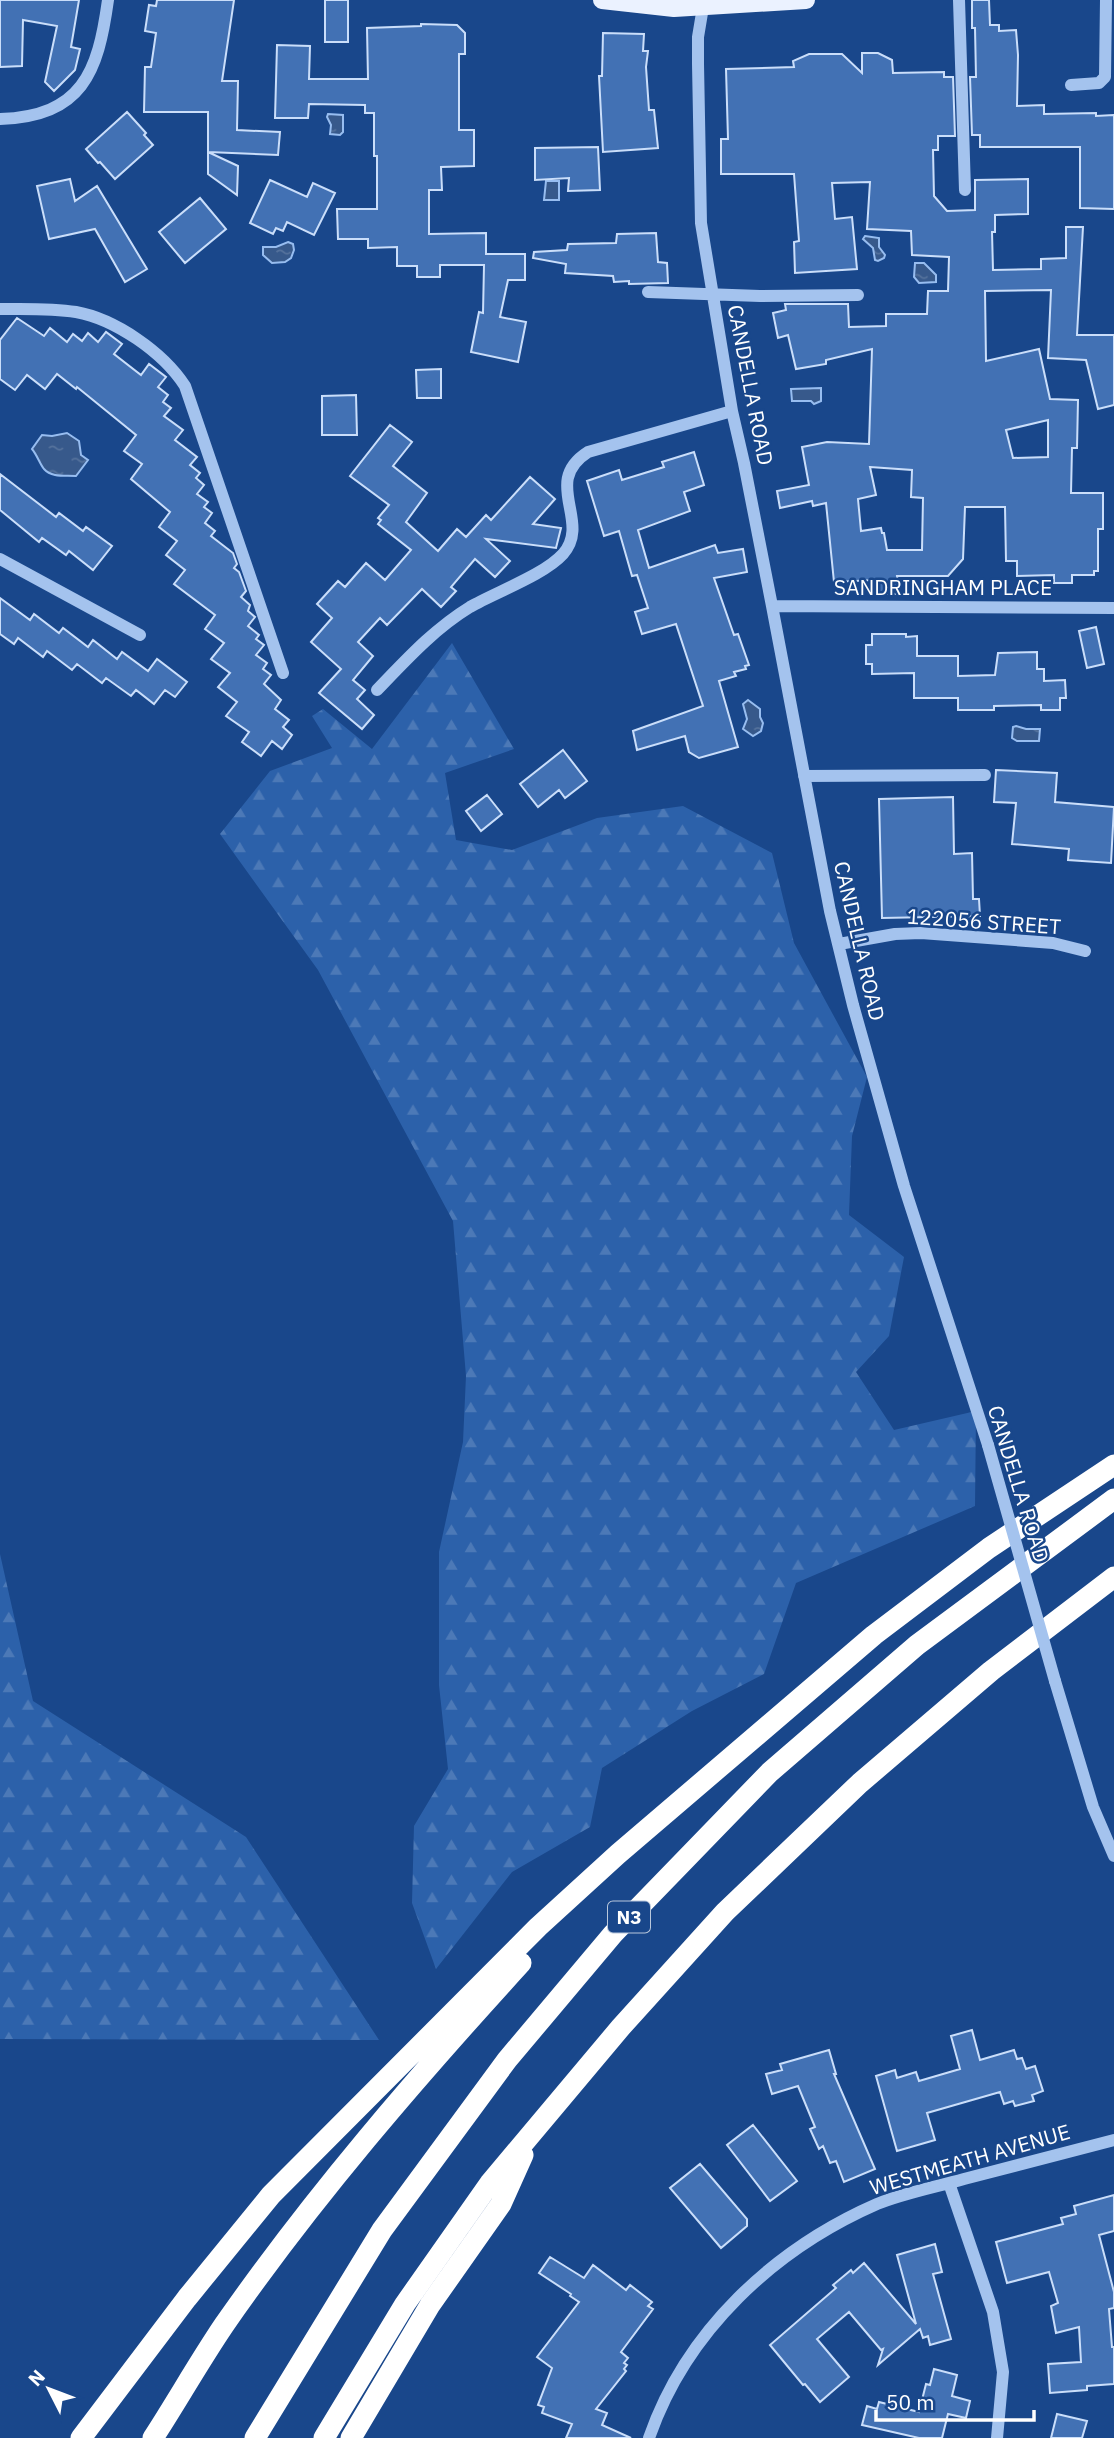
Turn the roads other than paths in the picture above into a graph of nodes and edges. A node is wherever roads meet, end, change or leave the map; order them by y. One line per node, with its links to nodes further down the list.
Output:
1 (108, 0): 8 (street)
2 (602, 0): 6 (main road)
3 (806, 0): 6 (main road)
4 (959, 0): 9 (street)
5 (1106, 0): 7 (street)
6 (703, 4): 11 (street, CANDELLA ROAD)
7 (1071, 85)
8 (0, 119)
9 (965, 190)
10 (648, 292): 11 (street)
11 (713, 295): 12 (street); 14 (street, CANDELLA ROAD)
12 (858, 295)
13 (0, 309): 19 (street)
14 (732, 411): 16 (street, CANDELLA ROAD); 20 (street)
15 (0, 559): 18 (street)
16 (772, 606): 17 (street, SANDRINGHAM PLACE); 22 (street, CANDELLA ROAD)
17 (1114, 608)
18 (140, 635)
19 (283, 673)
20 (377, 690)
21 (985, 775): 22 (street)
22 (804, 776): 23 (street, CANDELLA ROAD)
23 (839, 944): 24 (street, 122056 STREET); 29 (street, CANDELLA ROAD, bridge)
24 (1085, 951)
25 (1114, 1465): 28 (highway)
26 (1114, 1499): 35 (highway, N3)
27 (1114, 1577): 30 (highway)
28 (618, 1854): 33 (highway); 34 (highway)
29 (1114, 1856)
30 (536, 2128): 36 (highway); 37 (highway)
31 (1114, 2140): 32 (street, WESTMEATH AVENUE)
32 (949, 2183): 38 (street, WESTMEATH AVENUE); 39 (street)
33 (81, 2438)
34 (153, 2438)
35 (255, 2438)
36 (324, 2438)
37 (351, 2438)
38 (649, 2438)
39 (997, 2438)

